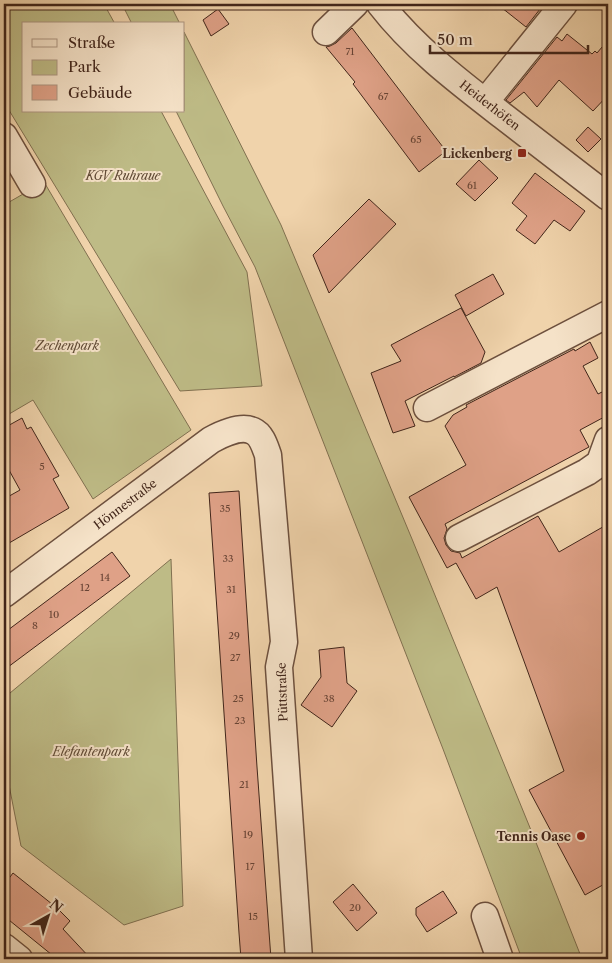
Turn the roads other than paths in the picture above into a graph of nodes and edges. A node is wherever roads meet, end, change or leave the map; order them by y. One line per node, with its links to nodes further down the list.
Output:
1 (355, 4): 4 (street)
2 (380, 4): 5 (street, Heiderhöfen)
3 (564, 4): 5 (street)
4 (326, 32)
5 (484, 102): 8 (street, Heiderhöfen)
6 (4, 136): 7 (street)
7 (32, 184)
8 (603, 185)
9 (608, 314): 10 (street)
10 (427, 408)
11 (253, 431): 14 (street, Hönnestraße); 18 (street, Püttstraße)
12 (608, 440): 13 (street)
13 (459, 538)
14 (4, 594)
15 (485, 916): 19 (street)
16 (4, 947): 17 (street)
17 (19, 959)
18 (299, 959)
19 (500, 959)

